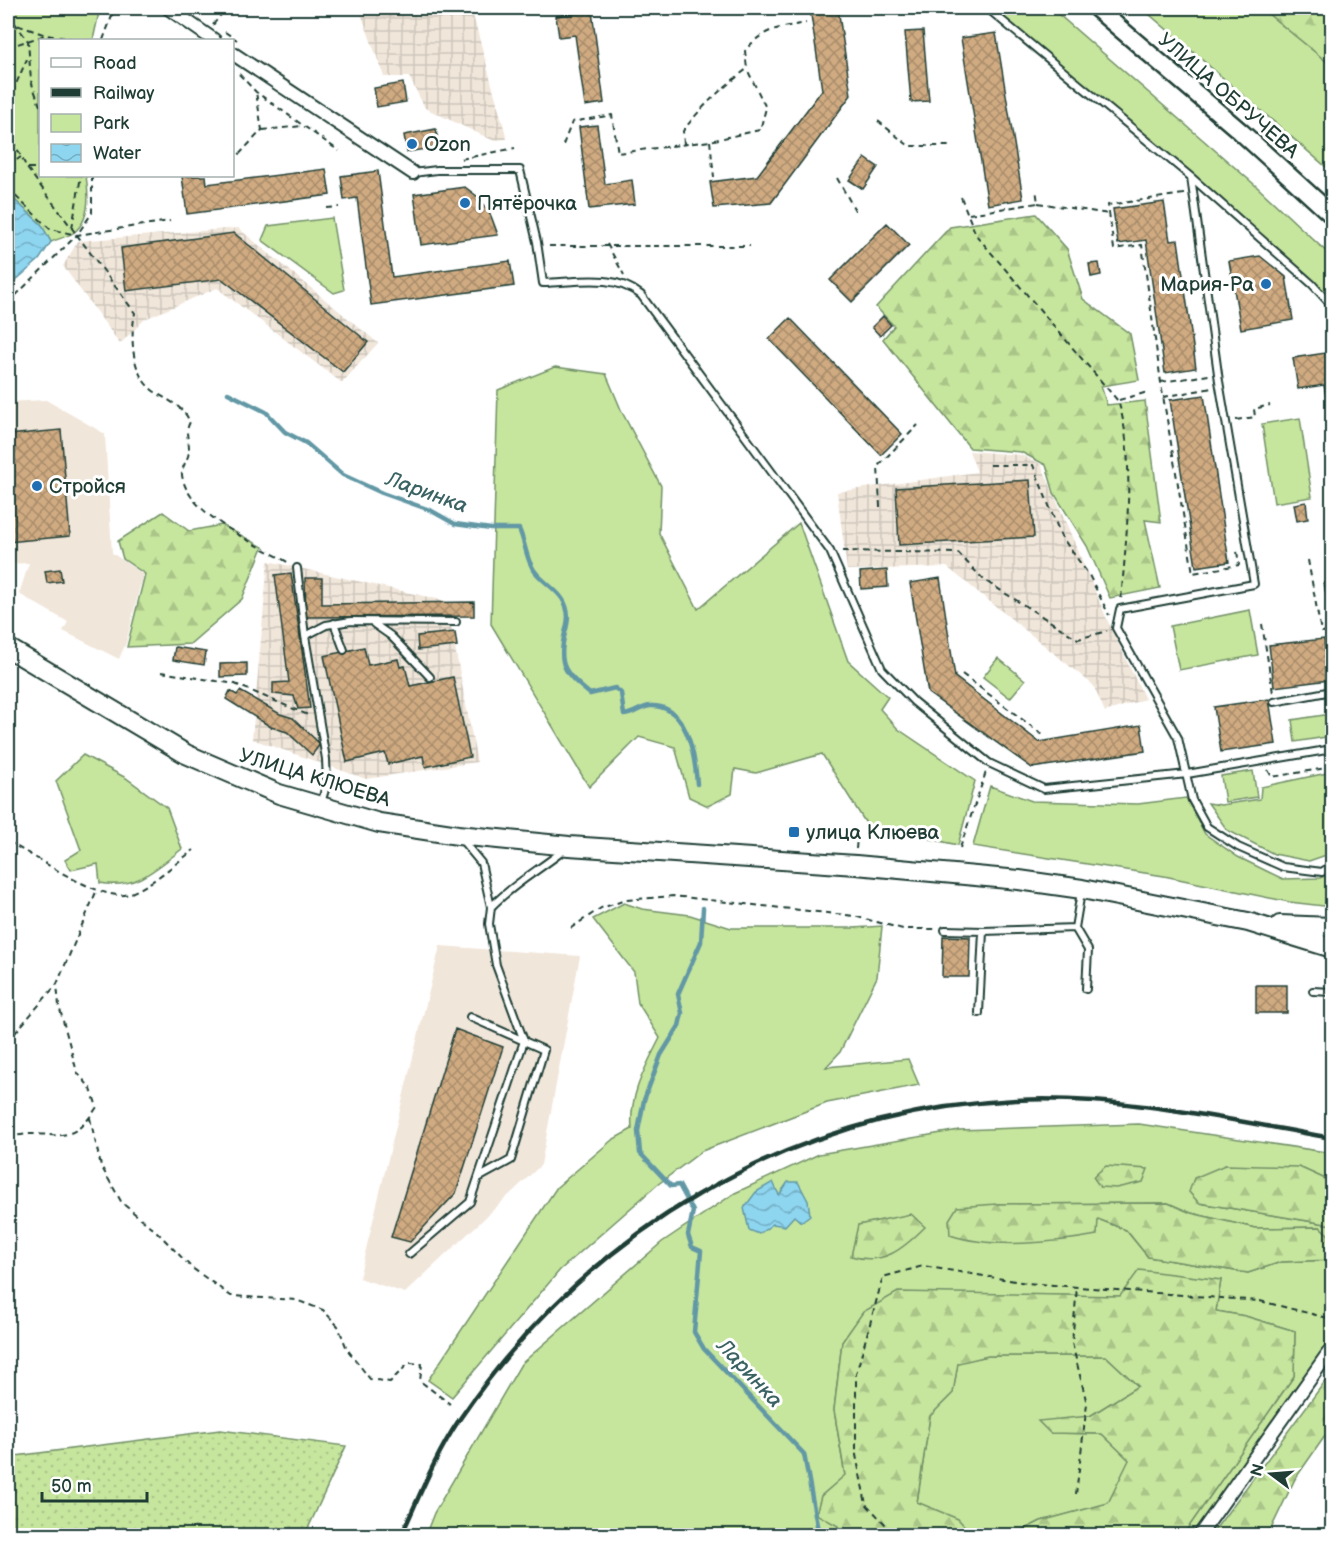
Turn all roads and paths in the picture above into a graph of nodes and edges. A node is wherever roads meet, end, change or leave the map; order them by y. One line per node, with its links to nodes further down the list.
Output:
1 (115, 8): 17 (path)
2 (168, 8): 14 (street)
3 (226, 8): 10 (path)
4 (987, 8): 52 (lane)
5 (1096, 8): 64 (street, УЛИЦА ОБРУЧЕВА)
6 (8, 14): 11 (path)
7 (206, 18): 10 (path)
8 (8, 22): 11 (path)
9 (806, 23): 23 (path)
10 (214, 24): 14 (path)
11 (18, 26): 13 (path); 18 (path)
12 (223, 30): 19 (path)
13 (46, 35): 15 (path); 16 (path); 18 (path)
14 (210, 37)
15 (51, 39)
16 (73, 39)
17 (103, 39)
18 (28, 40): 20 (path); 22 (path)
19 (243, 44)
20 (8, 47)
21 (234, 54): 48 (street)
22 (29, 57): 26 (path); 29 (path)
23 (747, 69): 34 (path); 35 (path)
24 (234, 70): 27 (path)
25 (8, 79): 26 (path)
26 (16, 83): 28 (path)
27 (256, 92): 31 (path); 32 (path)
28 (8, 102)
29 (39, 103)
30 (878, 121): 37 (path)
31 (303, 126): 32 (path); 40 (path)
32 (262, 130): 43 (path)
33 (8, 131): 41 (path)
34 (710, 141): 35 (path); 51 (path)
35 (684, 144): 36 (path)
36 (563, 145)
37 (953, 146)
38 (515, 148): 42 (path)
39 (8, 151): 44 (path)
40 (339, 151)
41 (21, 157): 44 (path); 46 (path)
42 (458, 159)
43 (234, 160)
44 (14, 162): 45 (path)
45 (8, 166)
46 (27, 168): 47 (path); 66 (path)
47 (39, 168)
48 (413, 173): 69 (lane)
49 (81, 177): 66 (path)
50 (92, 177): 67 (path)
51 (714, 177)
52 (1191, 177): 73 (lane); 81 (lane)
53 (837, 178): 61 (path)
54 (8, 189): 67 (path)
55 (1036, 189): 58 (path)
56 (1187, 194): 63 (path)
57 (961, 197): 62 (path)
58 (1038, 203): 62 (path); 63 (path)
59 (339, 207): 60 (path)
60 (327, 208)
61 (857, 214)
62 (968, 214): 79 (path)
63 (1109, 214): 75 (path)
64 (1332, 215)
65 (170, 221): 67 (path)
66 (72, 228): 67 (path)
67 (77, 235): 72 (path); 88 (path)
68 (607, 244): 69 (path); 70 (path); 71 (path)
69 (538, 246): 71 (lane)
70 (750, 246)
71 (629, 286): 86 (lane)
72 (8, 303)
73 (1332, 306)
74 (1209, 375): 75 (path)
75 (1161, 382): 78 (path)
76 (1212, 388): 78 (path)
77 (1148, 392): 79 (path)
78 (1163, 397): 85 (path)
79 (1118, 400): 89 (path)
80 (1270, 405): 81 (path)
81 (1226, 422): 89 (lane)
82 (918, 425): 84 (path)
83 (990, 465): 94 (path)
84 (880, 507)
85 (1235, 542)
86 (830, 551): 94 (path); 107 (lane)
87 (1308, 560): 95 (path)
88 (297, 567): 96 (lane)
89 (1120, 609): 94 (lane)
90 (456, 622): 92 (lane)
91 (334, 623): 92 (lane); 96 (lane); 98 (lane)
92 (371, 623): 101 (lane)
93 (1262, 624): 103 (path)
94 (1116, 628): 110 (lane)
95 (1332, 631)
96 (306, 636): 104 (lane)
97 (8, 648): 111 (main road, УЛИЦА КЛЮЕВА)
98 (344, 650)
99 (161, 672): 104 (path)
100 (962, 674): 105 (path)
101 (430, 676)
102 (1332, 691): 103 (lane)
103 (1274, 702)
104 (319, 720): 111 (lane)
105 (1043, 735)
106 (1332, 749): 110 (lane)
107 (989, 764): 110 (lane); 115 (path)
108 (1332, 767): 109 (path)
109 (1265, 769)
110 (1187, 774): 117 (lane)
111 (320, 806): 112 (main road, УЛИЦА КЛЮЕВА)
112 (458, 835): 114 (main road, УЛИЦА КЛЮЕВА); 120 (lane)
113 (8, 842): 119 (path)
114 (569, 846): 118 (main road, УЛИЦА КЛЮЕВА); 120 (lane)
115 (960, 848)
116 (194, 850): 119 (path)
117 (1332, 865)
118 (1082, 889): 121 (main road, УЛИЦА КЛЮЕВА); 124 (lane)
119 (96, 892): 128 (path)
120 (492, 907): 135 (lane)
121 (1248, 922): 122 (main road, УЛИЦА КЛЮЕВА); 127 (main road, УЛИЦА КЛЮЕВА)
122 (1332, 927)
123 (570, 928): 125 (path)
124 (1075, 928): 126 (lane); 129 (lane)
125 (945, 930): 126 (lane)
126 (983, 930): 132 (lane)
127 (1332, 948)
128 (57, 984): 134 (path); 136 (path)
129 (1086, 989)
130 (1313, 991): 131 (lane)
131 (1332, 992)
132 (979, 1013)
133 (470, 1017): 135 (lane)
134 (8, 1041)
135 (524, 1041): 138 (lane); 138 (lane)
136 (90, 1118): 137 (path); 143 (path)
137 (8, 1138)
138 (479, 1177): 139 (lane)
139 (409, 1254)
140 (1077, 1286): 141 (path); 144 (path); 146 (path)
141 (1332, 1319)
142 (1332, 1348): 147 (street)
143 (450, 1404)
144 (1076, 1494)
145 (1332, 1520): 148 (path)
146 (903, 1536)
147 (1199, 1536)
148 (1324, 1536)

